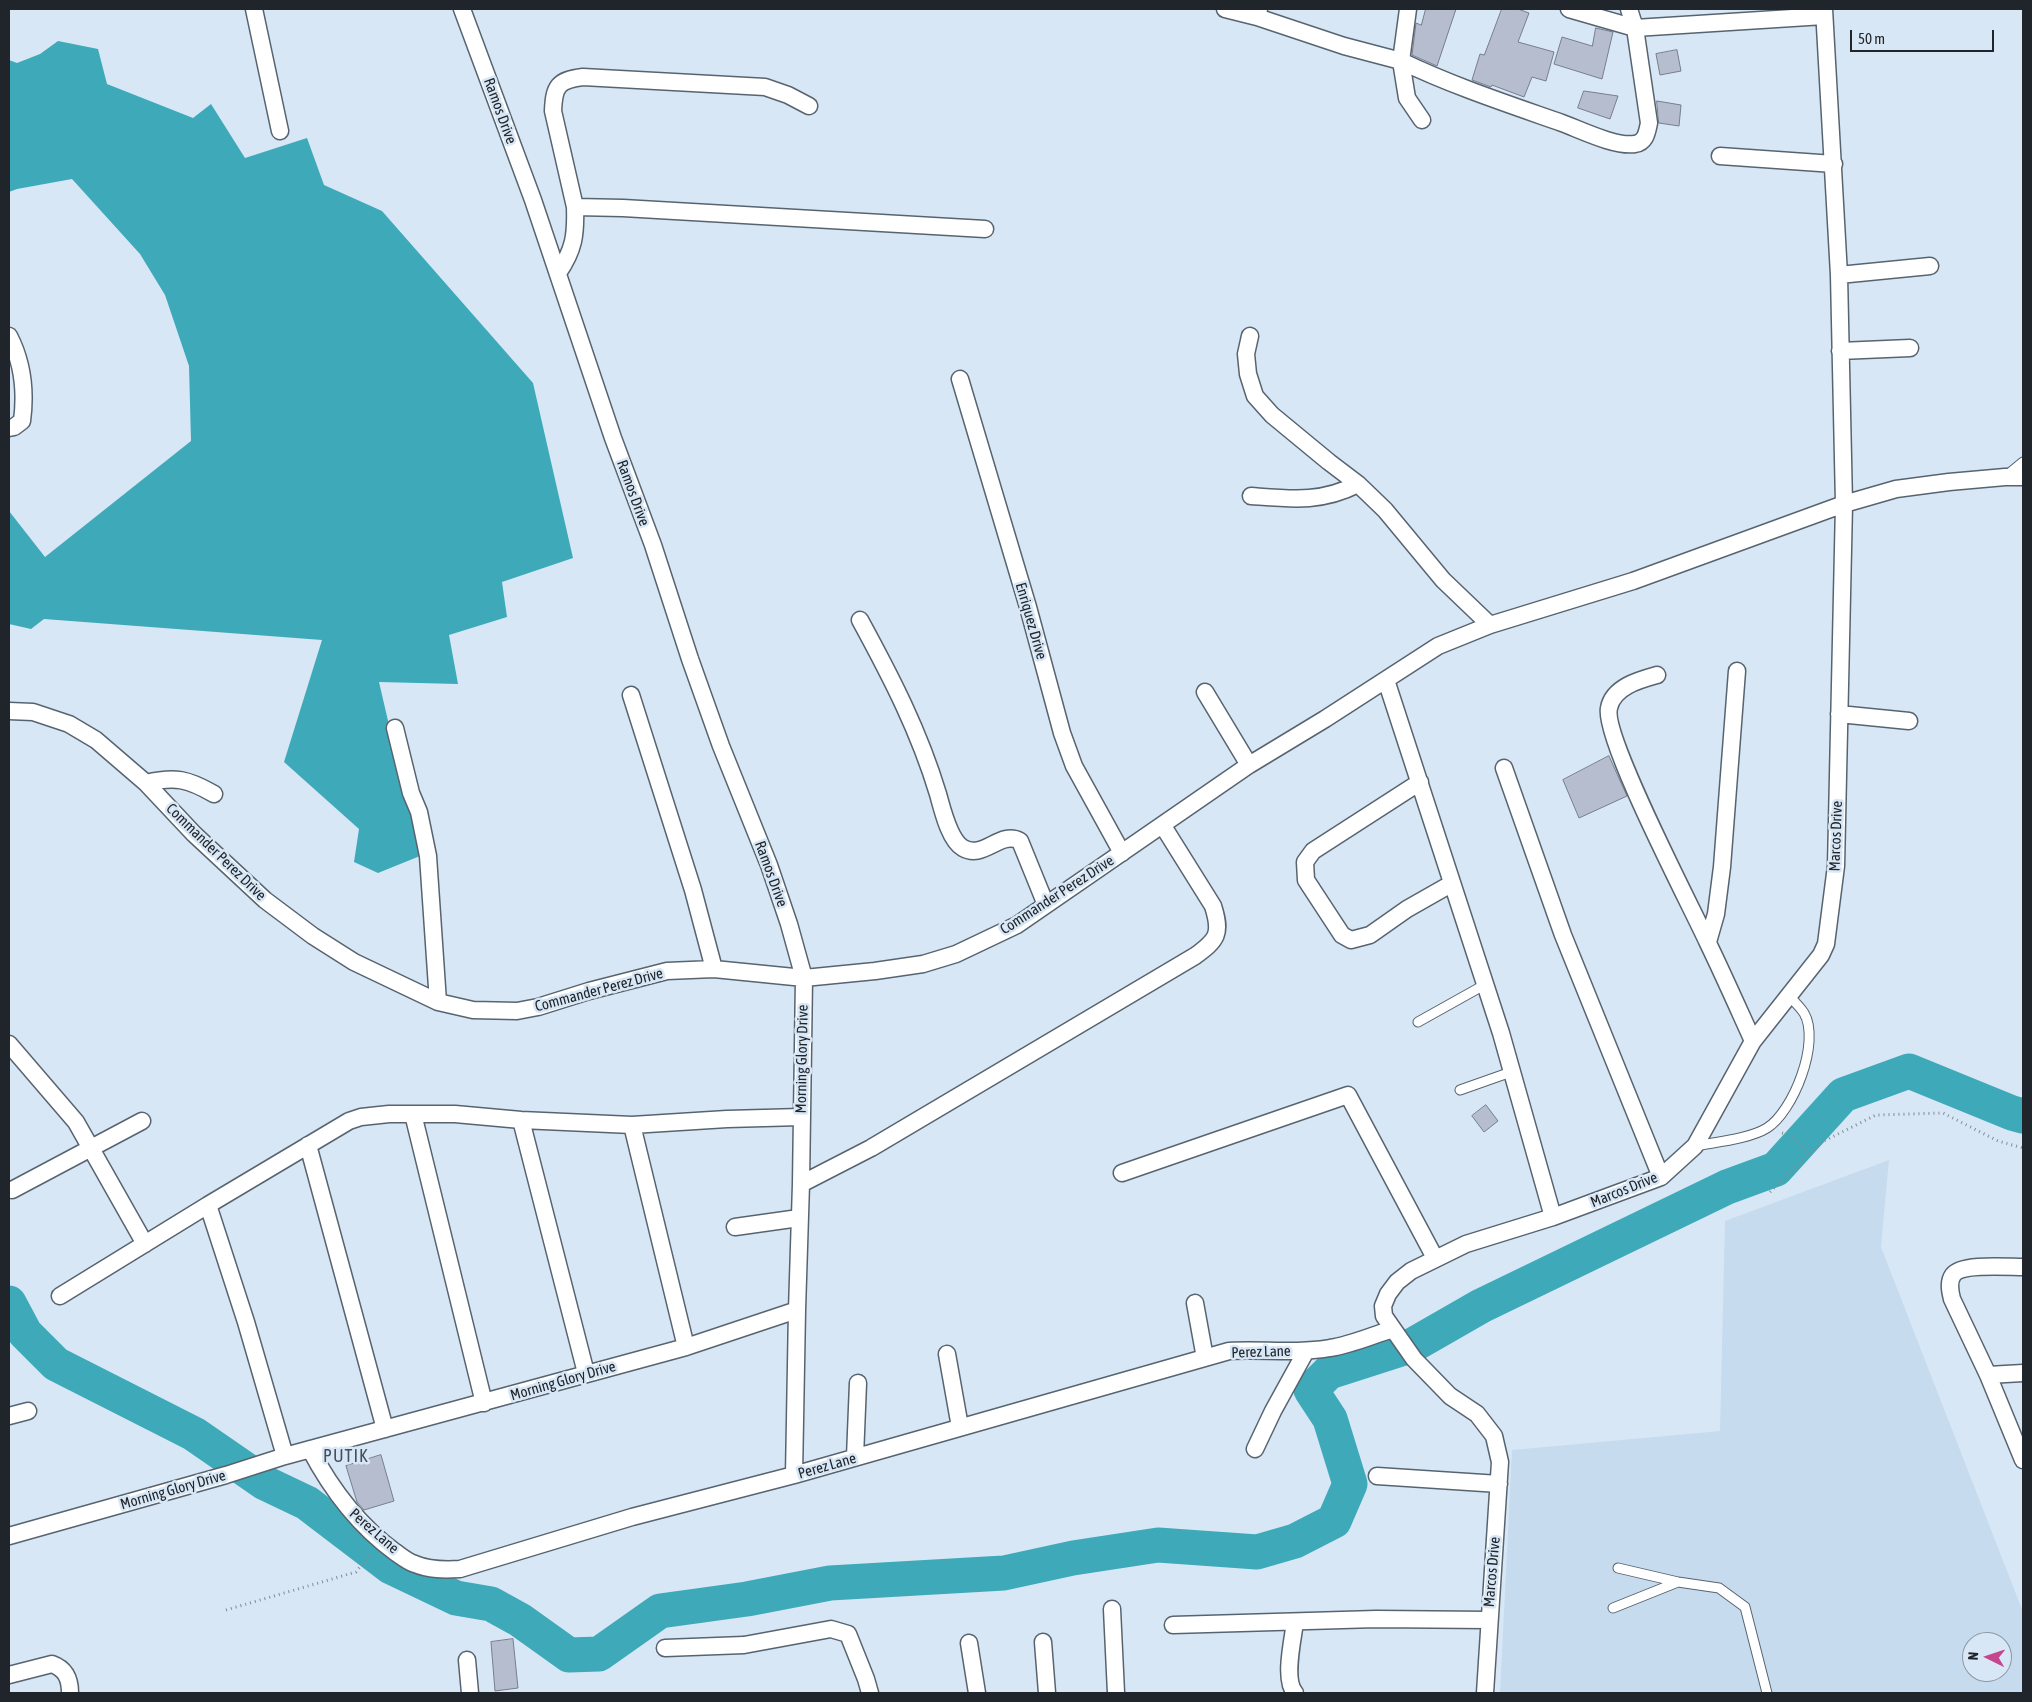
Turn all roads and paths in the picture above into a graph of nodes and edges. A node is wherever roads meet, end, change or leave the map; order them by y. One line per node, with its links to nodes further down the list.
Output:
1 (254, 9): 13 (street)
2 (462, 9): 19 (street, Ramos Drive)
3 (1225, 9): 8 (street)
4 (1408, 9): 10 (street)
5 (1569, 9): 9 (street)
6 (1630, 9): 9 (street)
7 (1824, 12): 9 (street); 15 (street, Marcos Drive)
8 (1258, 13): 10 (street)
9 (1635, 28): 10 (street)
10 (1401, 61): 12 (street)
11 (809, 106): 16 (street)
12 (1422, 120)
13 (280, 131)
14 (1720, 156): 15 (street)
15 (1834, 164): 20 (street, Marcos Drive)
16 (575, 207): 17 (street); 19 (street)
17 (985, 229)
18 (1930, 266): 20 (street)
19 (558, 273): 55 (street, Ramos Drive)
20 (1839, 275): 24 (street, Marcos Drive)
21 (9, 336): 26 (street)
22 (1250, 336): 30 (street)
23 (1910, 348): 24 (street)
24 (1840, 351): 32 (street, Marcos Drive)
25 (960, 379): 50 (street, Enriquez Drive)
26 (9, 428)
27 (2023, 462): 28 (lane)
28 (2005, 477): 29 (street, Commander Perez Drive); 32 (street, Commander Perez Drive)
29 (2023, 477)
30 (1358, 484): 31 (street); 34 (street)
31 (1251, 496)
32 (1844, 504): 34 (street, Commander Perez Drive); 41 (street, Marcos Drive)
33 (860, 620): 52 (street)
34 (1490, 625): 37 (street, Commander Perez Drive)
35 (1738, 672): 53 (street)
36 (1657, 675): 53 (street)
37 (1386, 680): 44 (street, Commander Perez Drive); 46 (street)
38 (1205, 692): 44 (street)
39 (631, 694): 54 (street)
40 (9, 711): 47 (street, Commander Perez Drive)
41 (1839, 714): 42 (street); 57 (street, Marcos Drive)
42 (1909, 720)
43 (395, 728): 58 (street)
44 (1249, 765): 49 (street, Commander Perez Drive)
45 (1504, 768): 76 (street)
46 (1420, 782): 51 (street); 51 (street)
47 (146, 783): 48 (street); 58 (street, Commander Perez Drive)
48 (214, 794)
49 (1163, 826): 50 (street, Commander Perez Drive); 77 (street)
50 (1122, 853): 52 (street, Commander Perez Drive)
51 (1451, 884): 56 (street)
52 (1046, 905): 55 (street, Commander Perez Drive)
53 (1708, 942): 60 (street)
54 (714, 969): 55 (street, Commander Perez Drive); 58 (street, Commander Perez Drive)
55 (804, 978): 65 (street, Morning Glory Drive)
56 (1486, 984): 59 (lane); 62 (street)
57 (1789, 996): 60 (street, Marcos Drive); 71 (lane)
58 (438, 1002)
59 (1418, 1022)
60 (1753, 1041): 71 (street, Marcos Drive)
61 (12, 1055): 72 (street)
62 (1512, 1072): 63 (lane); 81 (street)
63 (1460, 1090)
64 (413, 1114): 66 (street); 70 (street); 99 (street)
65 (801, 1117): 68 (street); 77 (street, Morning Glory Drive)
66 (521, 1120): 68 (street); 96 (street)
67 (142, 1121): 72 (street)
68 (632, 1125): 91 (street)
69 (1790, 1135): 74 (path)
70 (308, 1145): 80 (street); 103 (street)
71 (1695, 1146): 76 (street, Marcos Drive)
72 (91, 1147): 78 (street); 84 (street)
73 (2023, 1148): 74 (path)
74 (1809, 1155): 79 (path)
75 (1122, 1173): 85 (street)
76 (1660, 1177): 81 (street, Marcos Drive)
77 (801, 1184): 82 (street, Morning Glory Drive)
78 (12, 1190)
79 (1770, 1192)
80 (208, 1205): 84 (street); 106 (street)
81 (1553, 1217): 85 (street, Marcos Drive)
82 (799, 1218): 83 (street); 89 (street, Morning Glory Drive)
83 (735, 1227)
84 (145, 1244): 87 (street)
85 (1435, 1258): 90 (street, Marcos Drive)
86 (2023, 1267): 97 (street)
87 (60, 1296)
88 (1195, 1303): 94 (street)
89 (796, 1310): 91 (street, Morning Glory Drive); 109 (street)
90 (1396, 1332): 92 (street, Perez Lane); 111 (street, Marcos Drive)
91 (686, 1347): 96 (street, Morning Glory Drive)
92 (1306, 1351): 94 (street, Perez Lane); 105 (street)
93 (947, 1354): 102 (street)
94 (1205, 1358): 102 (street, Perez Lane)
95 (2023, 1373): 97 (street)
96 (586, 1374): 99 (street, Morning Glory Drive)
97 (1988, 1375): 108 (street)
98 (858, 1383): 107 (street)
99 (484, 1403): 103 (street, Morning Glory Drive)
100 (28, 1411): 101 (street)
101 (9, 1416)
102 (960, 1427): 107 (street, Perez Lane)
103 (385, 1430): 104 (street, Morning Glory Drive)
104 (310, 1449): 106 (street, Morning Glory Drive); 109 (street, Perez Lane)
105 (1255, 1449)
106 (285, 1456): 112 (street, Morning Glory Drive)
107 (855, 1458): 109 (street, Perez Lane)
108 (2023, 1460)
109 (794, 1475)
110 (1377, 1476): 111 (street)
111 (1499, 1484): 119 (street, Marcos Drive)
112 (9, 1536)
113 (371, 1551): 118 (path)
114 (1618, 1568): 115 (lane)
115 (1678, 1582): 116 (lane); 135 (lane)
116 (1613, 1608)
117 (1112, 1609): 132 (street)
118 (226, 1610)
119 (1488, 1620): 120 (street); 134 (street, Marcos Drive)
120 (1296, 1622): 121 (street); 133 (street)
121 (1173, 1624)
122 (1043, 1642): 131 (street)
123 (969, 1643): 130 (street)
124 (665, 1648): 129 (street)
125 (467, 1660): 128 (street)
126 (9, 1675): 127 (street)
127 (70, 1693)
128 (470, 1693)
129 (870, 1693)
130 (977, 1693)
131 (1047, 1693)
132 (1116, 1693)
133 (1295, 1693)
134 (1484, 1693)
135 (1767, 1693)

